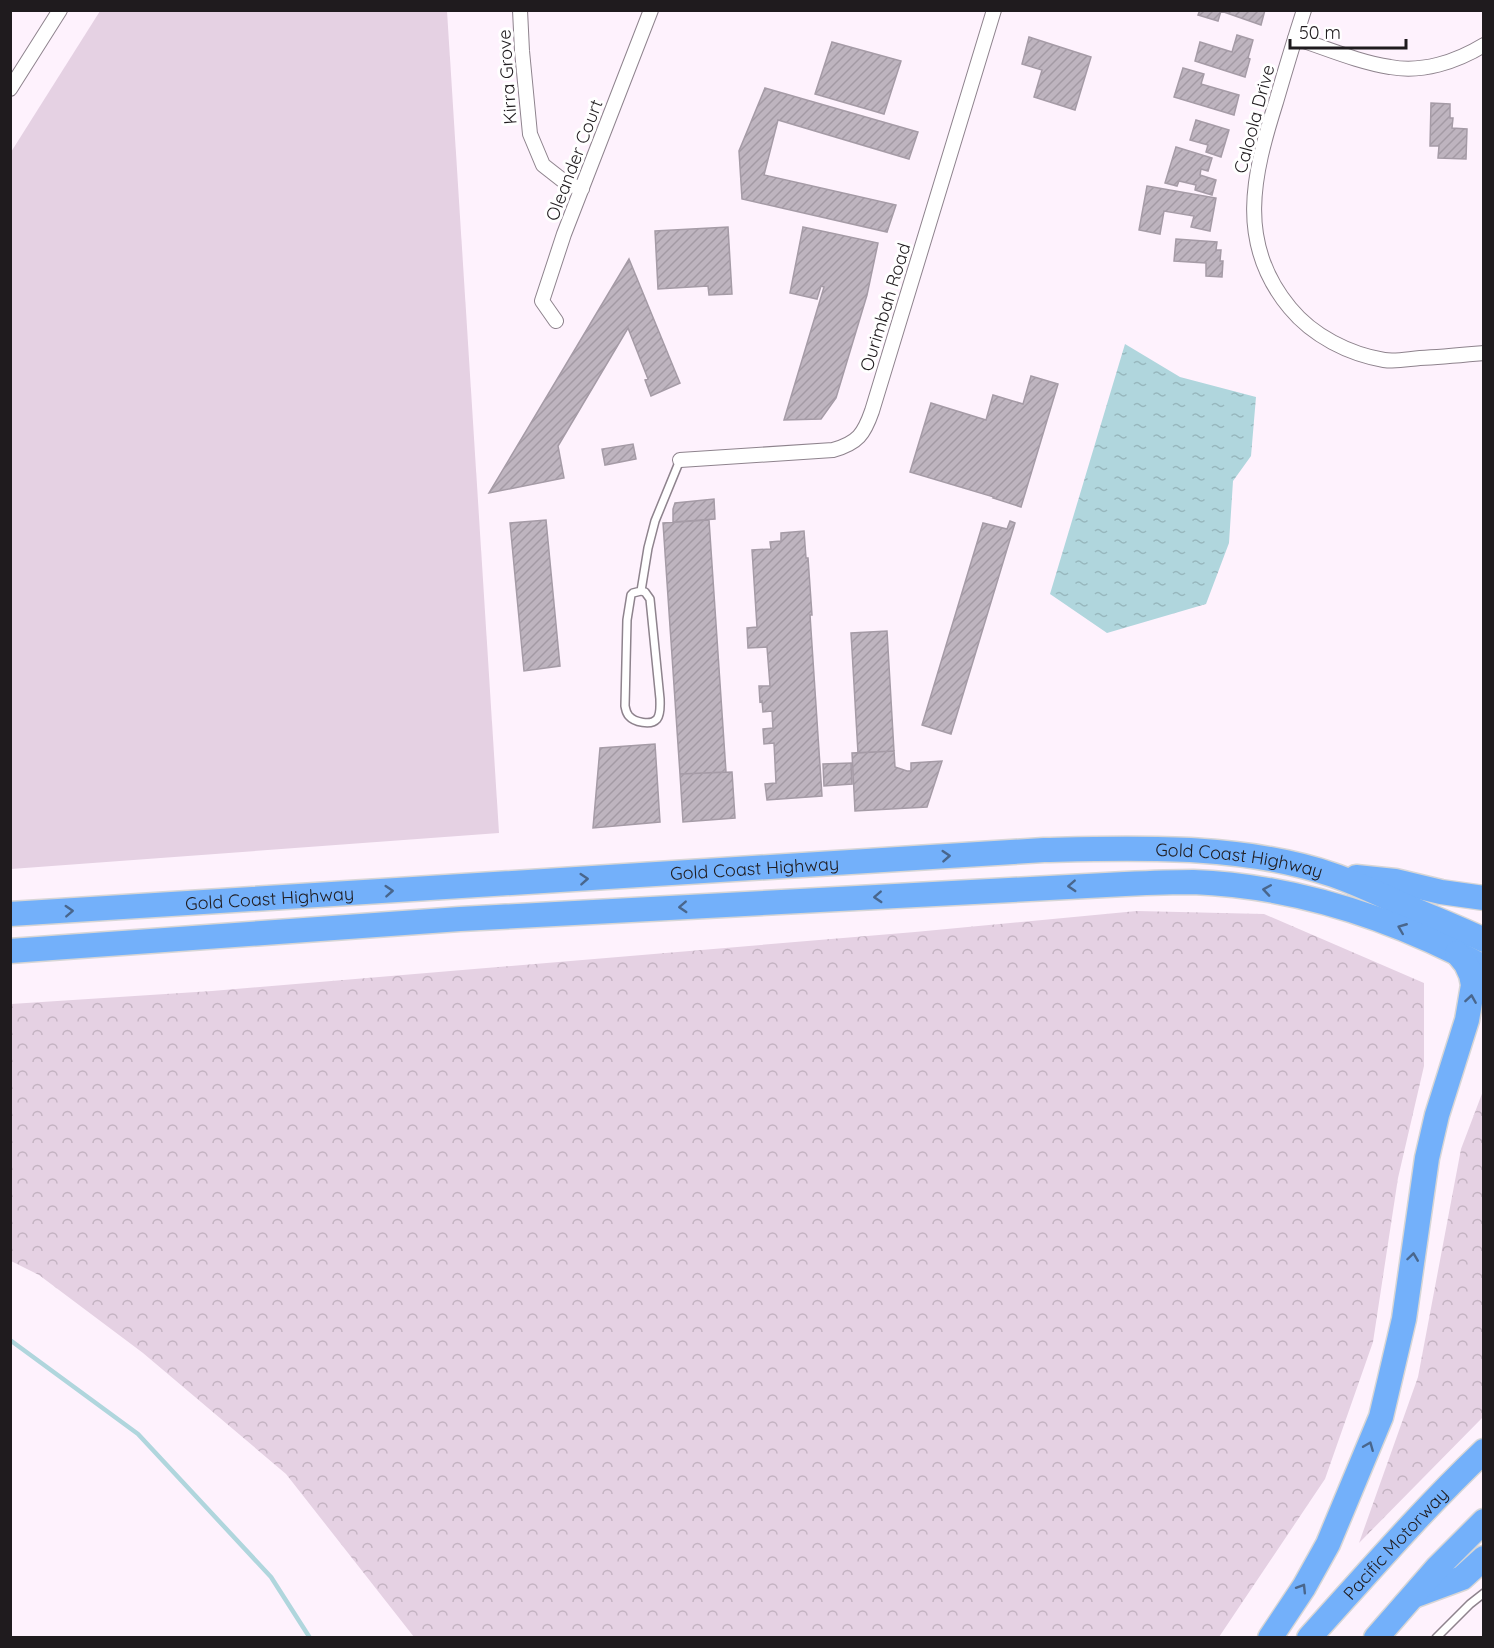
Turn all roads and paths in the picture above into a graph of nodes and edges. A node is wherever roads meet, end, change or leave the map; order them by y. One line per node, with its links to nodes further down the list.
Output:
1 (520, 10): 9 (street, Kirra Grove)
2 (651, 10): 9 (street, Oleander Court)
3 (994, 10): 12 (street, Ourimbah Road)
4 (1304, 10): 6 (street, Caloola Drive)
5 (55, 12): 8 (street)
6 (1295, 38): 7 (street); 11 (street, Caloola Drive)
7 (1484, 45)
8 (10, 89)
9 (582, 189): 10 (street, Oleander Court)
10 (556, 321)
11 (1484, 353)
12 (680, 460): 13 (lane)
13 (640, 591): 13 (lane)
14 (1333, 875): 15 (highway); 16 (highway, Gold Coast Highway, one-way to 14); 17 (highway); 18 (highway, Gold Coast Highway)
15 (1484, 898)
16 (10, 914)
17 (1484, 922)
18 (1484, 940)
19 (10, 951): 20 (highway, Gold Coast Highway, one-way to 19)
20 (1455, 951): 21 (highway, Gold Coast Highway); 23 (highway, one-way to 20)
21 (1484, 967)
22 (1484, 1027): 23 (highway)
23 (1437, 1115): 29 (highway, one-way to 23)
24 (1484, 1451): 30 (highway, Pacific Motorway)
25 (1484, 1521): 28 (highway)
26 (1484, 1558): 28 (highway)
27 (1484, 1593): 32 (lane)
28 (1410, 1598): 31 (highway)
29 (1270, 1638)
30 (1309, 1638)
31 (1376, 1638)
32 (1436, 1638)

